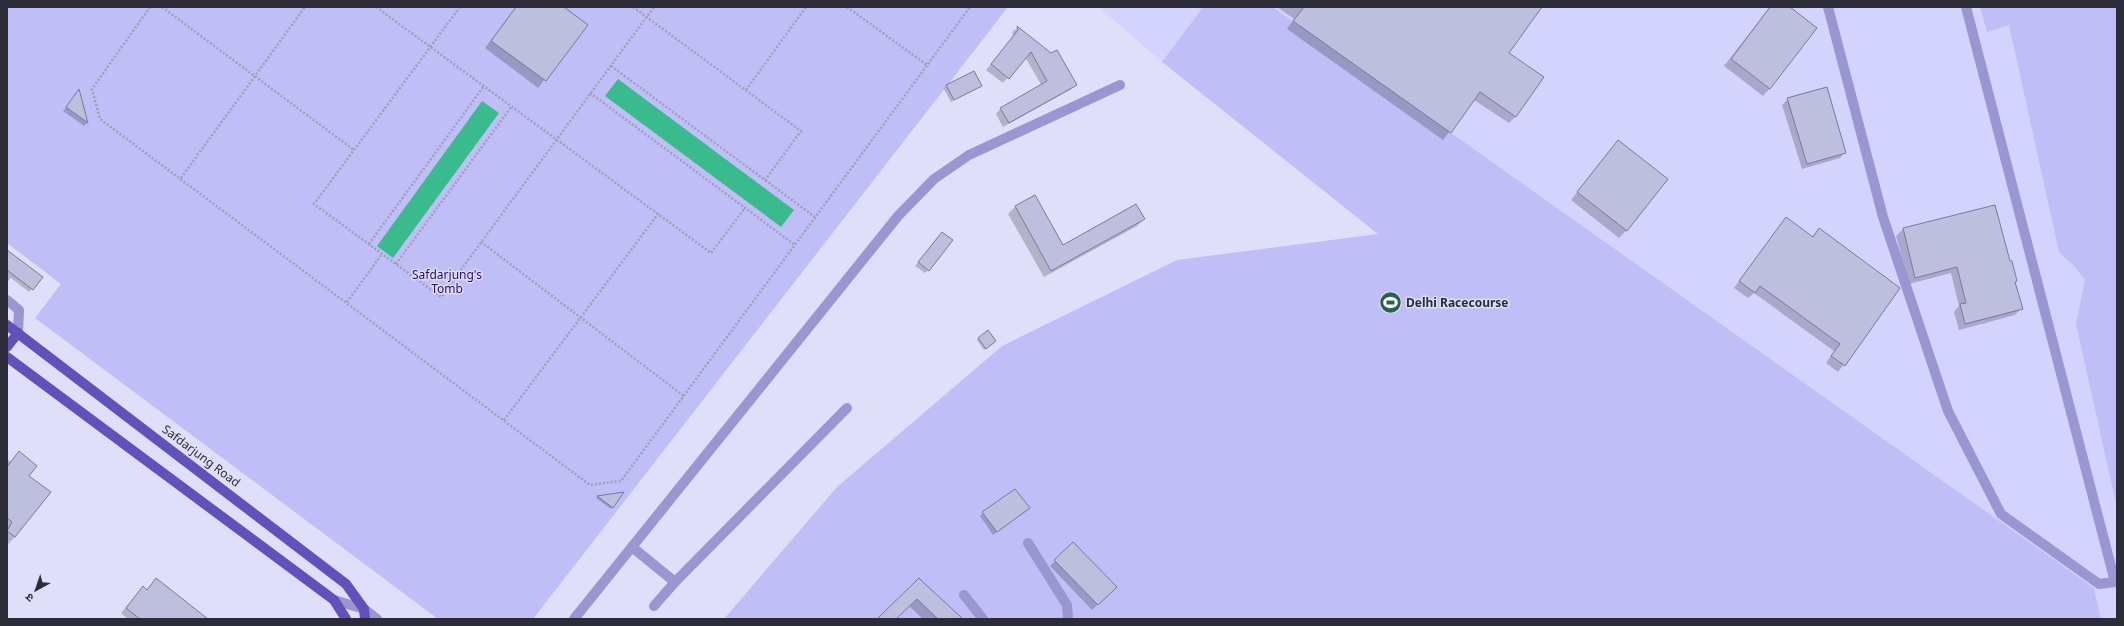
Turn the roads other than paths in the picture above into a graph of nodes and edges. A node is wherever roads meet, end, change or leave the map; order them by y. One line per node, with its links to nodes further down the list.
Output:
1 (1828, 7): 2 (street)
2 (1966, 7)
3 (1120, 85): 11 (street)
4 (7, 300): 6 (street)
5 (7, 325): 6 (main road, Safdarjung Road)
6 (18, 333): 7 (main road); 16 (main road, Safdarjung Road)
7 (7, 347)
8 (7, 357): 14 (main road)
9 (847, 408): 12 (street)
10 (1028, 543): 21 (street)
11 (632, 546): 12 (street); 19 (street)
12 (675, 582): 15 (street)
13 (964, 596): 20 (street)
14 (334, 600): 16 (street); 17 (main road)
15 (654, 606)
16 (364, 614): 18 (street)
17 (346, 619)
18 (377, 619)
19 (574, 619)
20 (983, 619)
21 (1068, 619)

